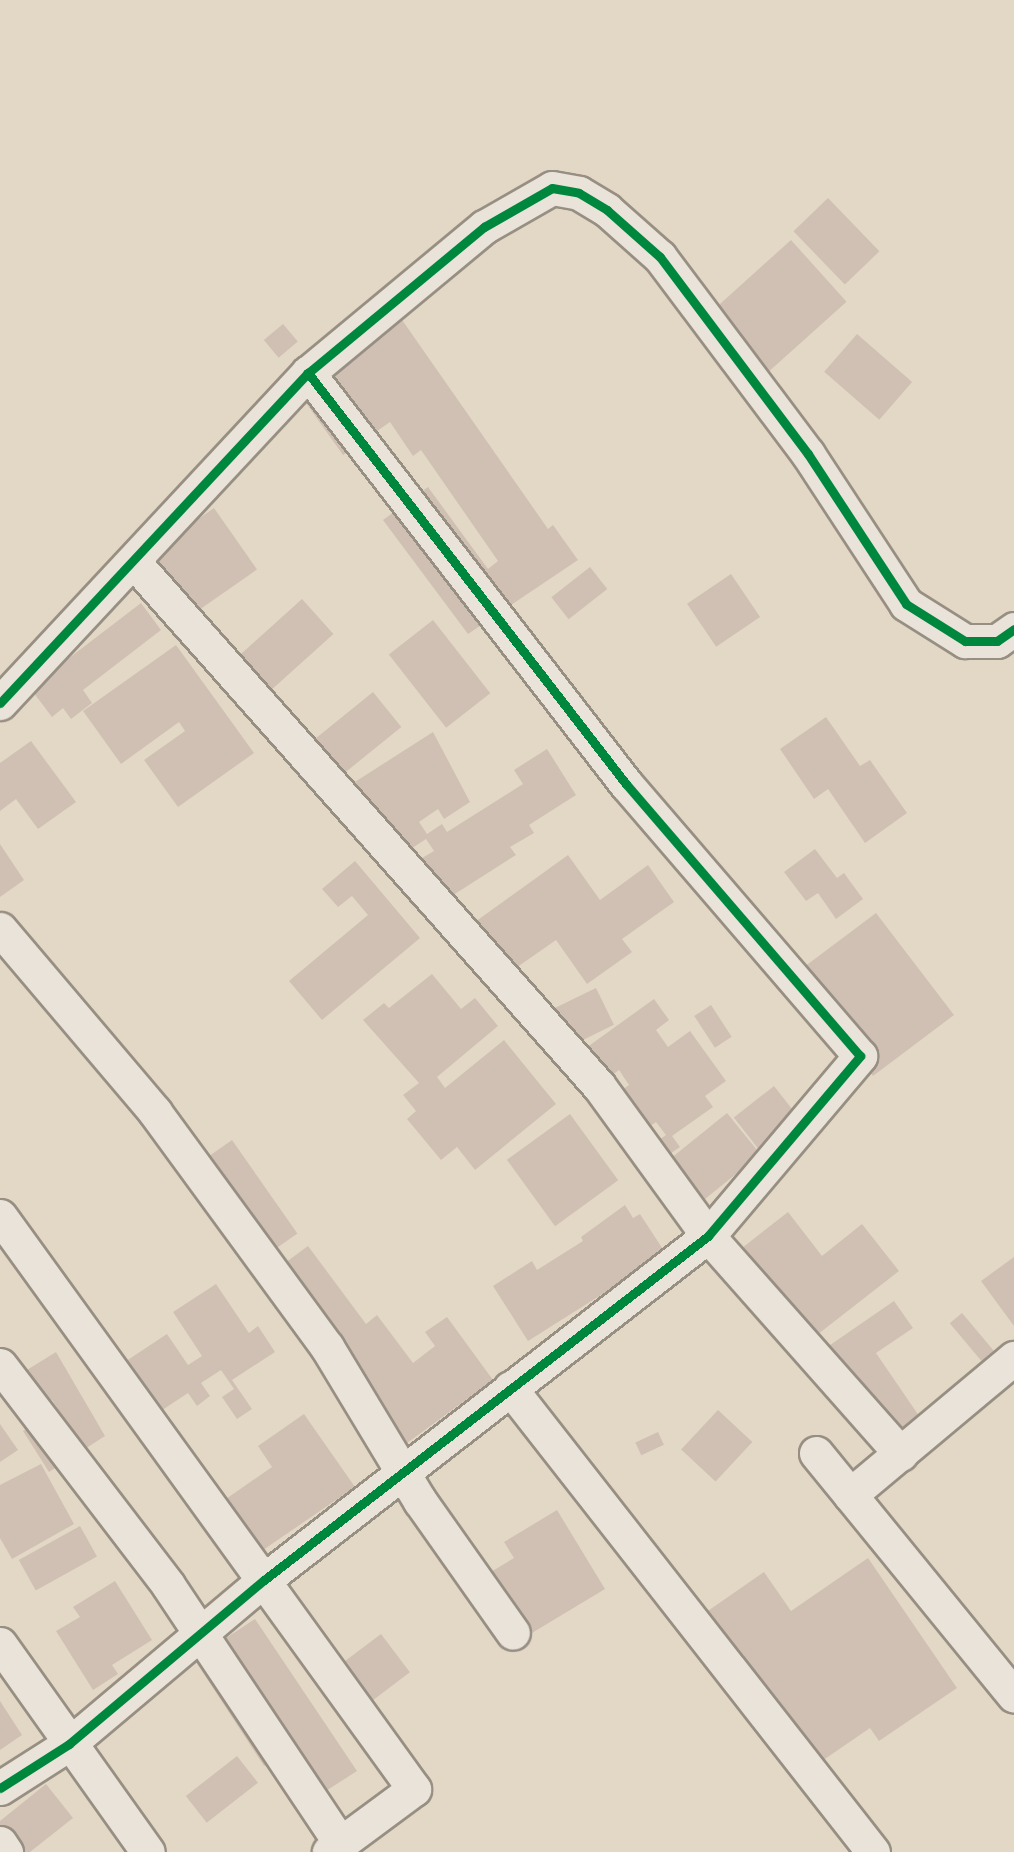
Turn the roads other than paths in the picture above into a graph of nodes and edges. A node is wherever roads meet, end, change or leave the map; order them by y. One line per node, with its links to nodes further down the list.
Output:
1 (308, 373): 2 (street); 3 (street); 7 (street)
2 (133, 561): 4 (street); 7 (street)
3 (1014, 629)
4 (0, 704)
5 (0, 929): 13 (street)
6 (0, 1216): 15 (street)
7 (708, 1236): 10 (street); 12 (street)
8 (1014, 1358): 12 (street)
9 (0, 1365): 17 (street)
10 (510, 1388): 13 (street); 26 (street)
11 (816, 1453): 14 (street)
12 (901, 1454): 14 (street)
13 (402, 1471): 15 (street); 16 (street)
14 (850, 1495): 19 (street)
15 (264, 1580): 17 (street); 23 (street)
16 (513, 1633)
17 (201, 1636): 20 (street); 23 (street)
18 (0, 1644): 20 (street)
19 (1014, 1696)
20 (69, 1744): 21 (street); 25 (street)
21 (0, 1788)
22 (0, 1843): 24 (street)
23 (335, 1847)
24 (6, 1852)
25 (148, 1852)
26 (873, 1852)

